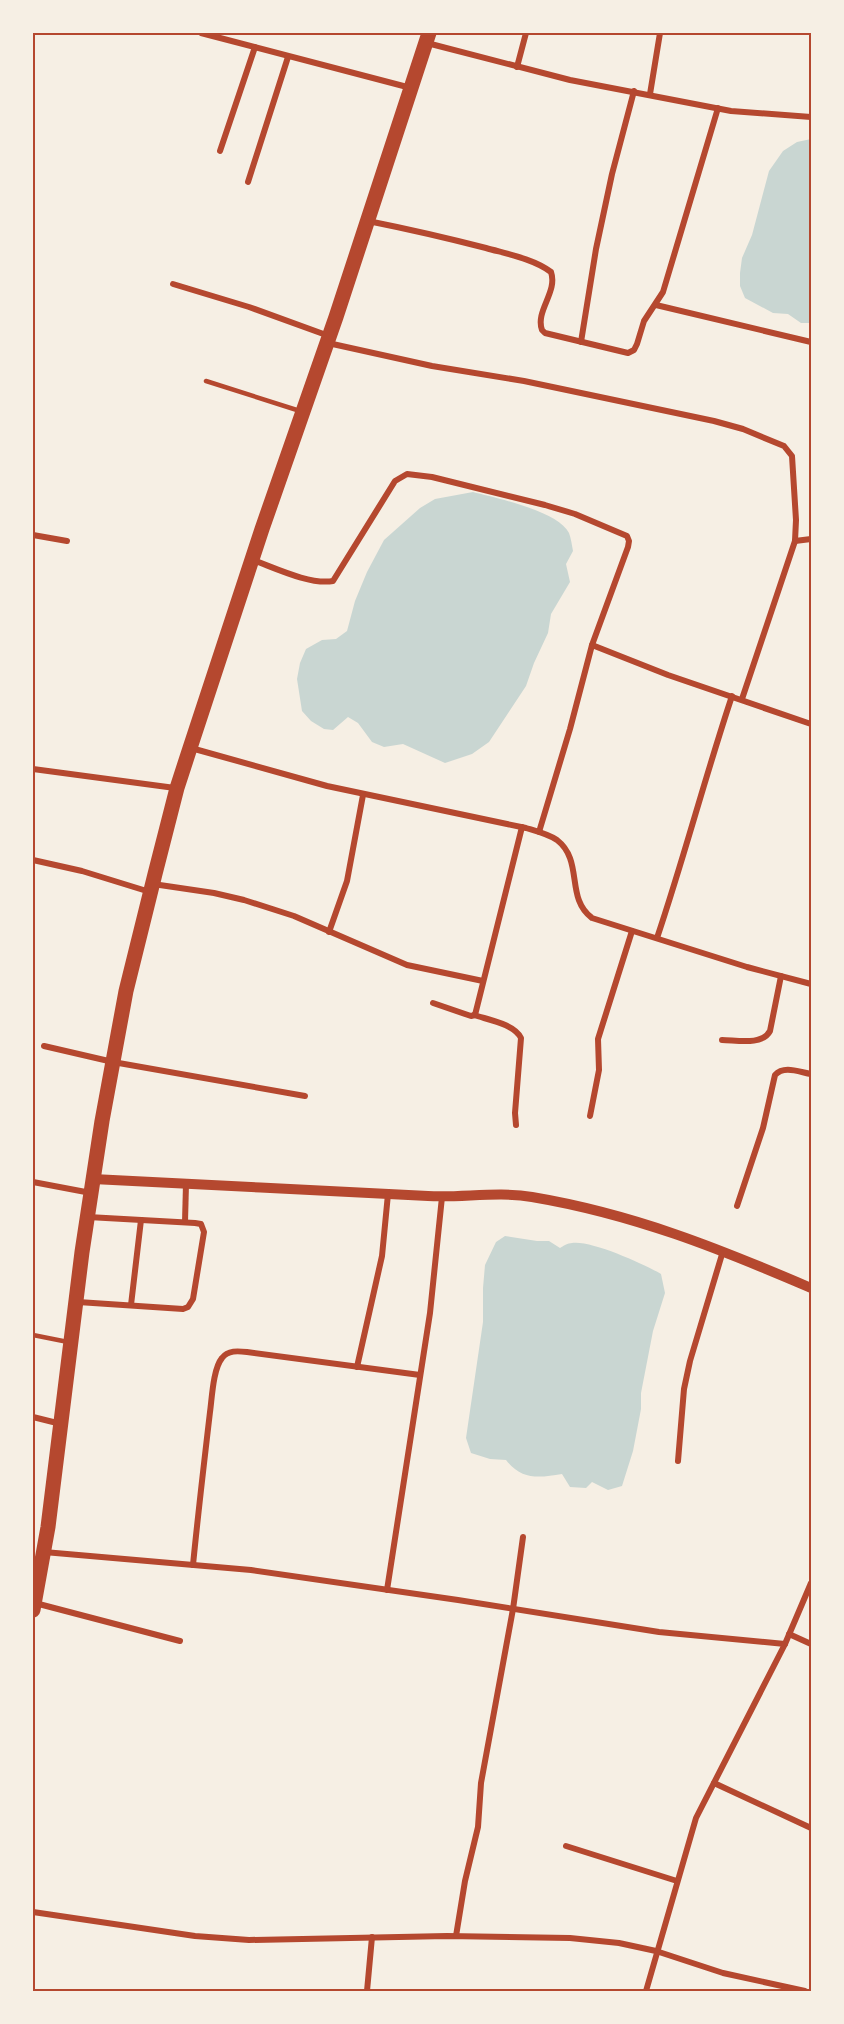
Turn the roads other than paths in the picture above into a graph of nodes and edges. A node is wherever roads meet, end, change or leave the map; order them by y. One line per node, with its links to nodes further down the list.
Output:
1 (201, 33): 5 (street)
2 (526, 33): 7 (street)
3 (660, 33): 10 (street)
4 (428, 38): 7 (street); 8 (main road)
5 (255, 47): 6 (street); 13 (street)
6 (288, 57): 8 (street); 14 (street)
7 (517, 67): 9 (street)
8 (412, 88): 15 (main road)
9 (634, 91): 10 (street); 19 (street)
10 (650, 94): 11 (street)
11 (718, 108): 12 (street); 17 (street)
12 (811, 117)
13 (220, 151)
14 (248, 182)
15 (368, 220): 18 (main road); 19 (street)
16 (173, 284): 18 (street)
17 (656, 305): 19 (street); 20 (street)
18 (328, 339): 22 (main road); 26 (street)
19 (581, 342)
20 (811, 342)
21 (207, 381): 22 (lane)
22 (303, 412): 27 (main road)
23 (33, 535): 25 (street)
24 (811, 539): 26 (street)
25 (67, 541)
26 (795, 541): 30 (street)
27 (252, 560): 28 (street); 32 (main road)
28 (592, 645): 29 (street); 37 (street)
29 (732, 696): 30 (street); 42 (street)
30 (742, 699): 31 (street)
31 (811, 724)
32 (190, 748): 34 (main road); 35 (street)
33 (33, 769): 34 (street)
34 (177, 788): 39 (main road)
35 (363, 795): 36 (street); 41 (street)
36 (522, 827): 37 (street); 44 (street)
37 (539, 832): 40 (street)
38 (33, 860): 39 (street)
39 (152, 888): 41 (street); 50 (main road)
40 (632, 931): 42 (street); 53 (street)
41 (329, 932): 44 (street)
42 (657, 938): 43 (street)
43 (781, 976): 45 (street); 48 (street)
44 (483, 981): 47 (street)
45 (811, 984)
46 (434, 1003): 47 (street)
47 (474, 1015): 54 (street)
48 (722, 1040)
49 (44, 1046): 50 (street)
50 (113, 1062): 52 (street); 55 (main road)
51 (811, 1074): 60 (street)
52 (305, 1096)
53 (590, 1116)
54 (516, 1125)
55 (93, 1179): 56 (street); 57 (street); 61 (main road)
56 (33, 1182)
57 (186, 1184): 58 (street); 63 (street)
58 (388, 1194): 59 (street); 70 (street)
59 (442, 1197): 64 (street); 71 (street)
60 (737, 1206)
61 (87, 1217): 62 (street); 66 (main road)
62 (141, 1220): 63 (street); 67 (street)
63 (185, 1222): 67 (street)
64 (723, 1251): 65 (street); 74 (street)
65 (811, 1288)
66 (76, 1302): 67 (street); 69 (main road)
67 (131, 1305)
68 (33, 1335): 69 (lane)
69 (71, 1343): 73 (main road)
70 (357, 1366): 71 (street); 77 (street)
71 (420, 1375): 79 (street)
72 (33, 1417): 73 (street)
73 (62, 1424): 76 (main road)
74 (678, 1461)
75 (523, 1537): 81 (street)
76 (44, 1551): 77 (street); 80 (main road)
77 (193, 1565): 79 (street)
78 (811, 1583): 82 (street)
79 (387, 1590): 81 (street)
80 (34, 1607): 83 (street)
81 (513, 1609): 84 (street); 91 (street)
82 (789, 1634): 84 (street); 85 (street)
83 (180, 1641)
84 (785, 1644): 86 (street)
85 (811, 1644)
86 (714, 1783): 87 (street); 89 (street)
87 (811, 1828)
88 (566, 1846): 89 (street)
89 (677, 1881): 93 (street)
90 (33, 1912): 92 (street)
91 (456, 1936): 92 (street); 93 (street)
92 (372, 1937): 94 (street)
93 (656, 1951): 95 (street); 96 (street)
94 (367, 1991)
95 (646, 1991)
96 (805, 1991)

